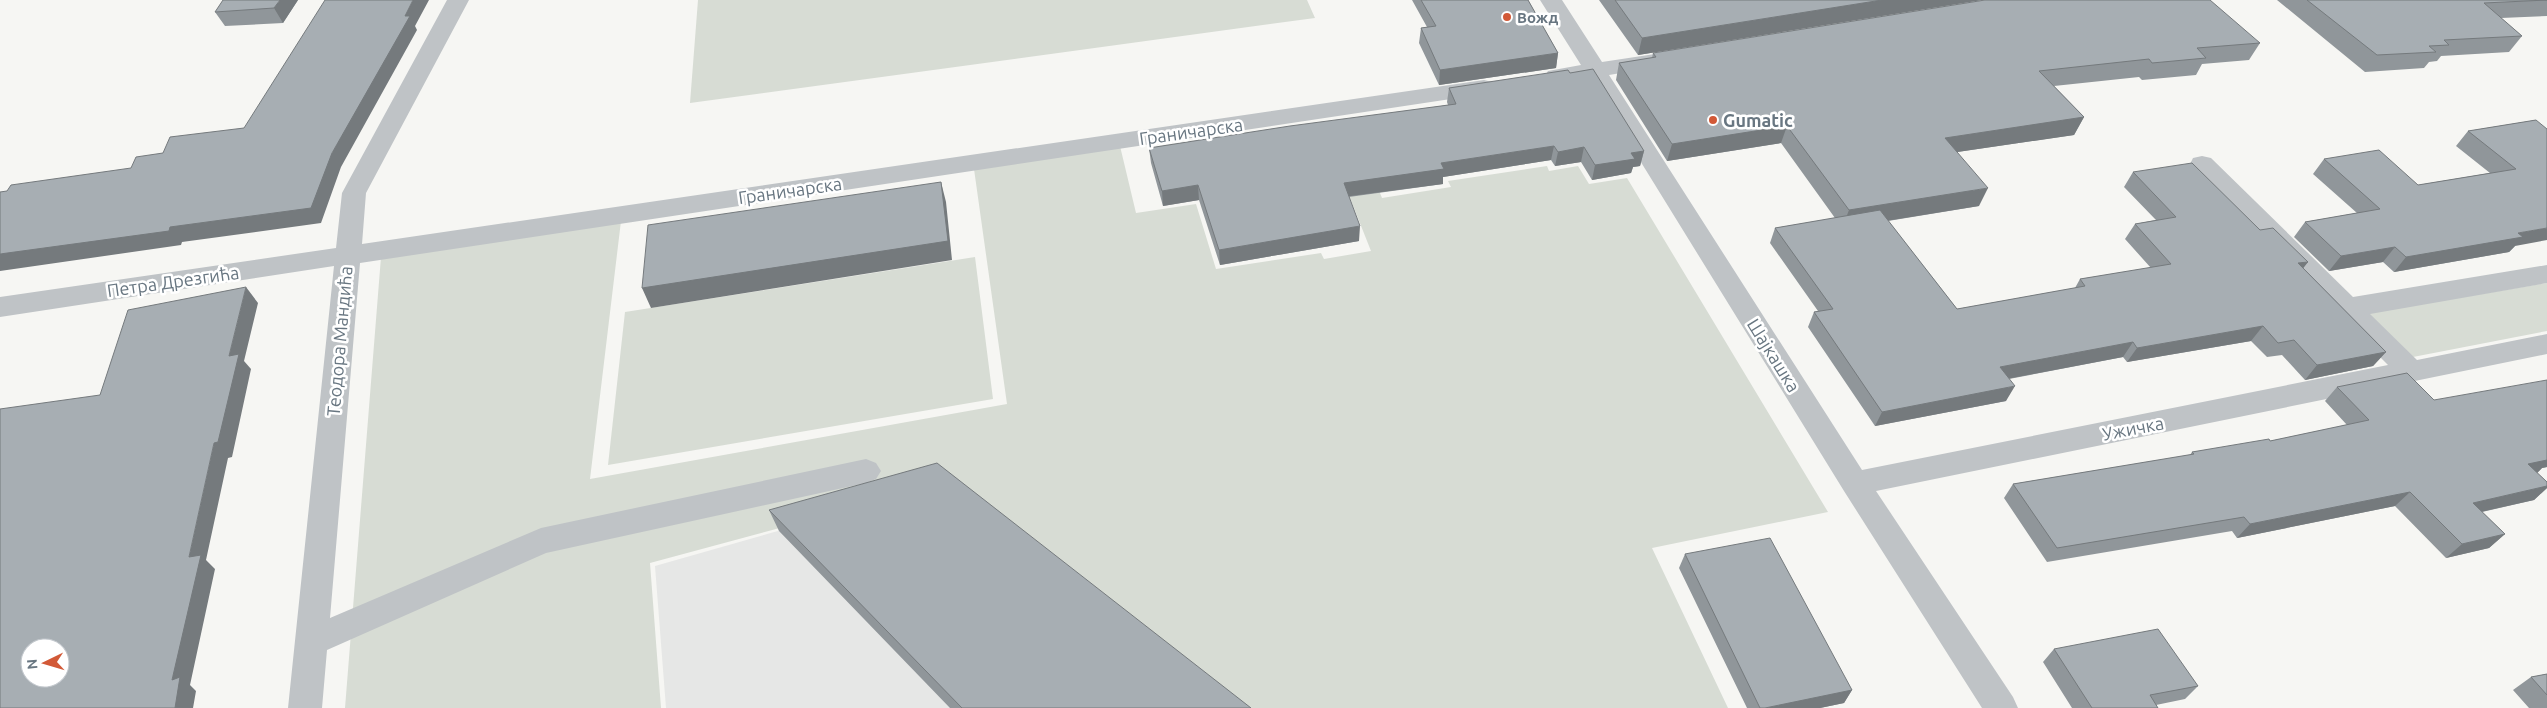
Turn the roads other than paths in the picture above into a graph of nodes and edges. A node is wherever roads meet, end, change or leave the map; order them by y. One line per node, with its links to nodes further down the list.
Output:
1 (458, 0): 8 (street, Теодора Мандића)
2 (1551, 0): 4 (street, Шајкашка)
3 (1672, 58): 4 (street)
4 (1594, 71): 5 (street); 15 (street, Шајкашка)
5 (1536, 79)
6 (1506, 84): 8 (street, Граничарска)
7 (2202, 164): 11 (street)
8 (347, 256): 10 (street, Петра Дрезгића); 16 (street, Теодора Мандића)
9 (2547, 274): 11 (street)
10 (0, 307)
11 (2346, 308): 13 (street)
12 (2547, 344): 13 (street, Ужичка)
13 (2412, 372): 15 (street, Ужичка)
14 (866, 471): 16 (street)
15 (1855, 483): 18 (street, Шајкашка)
16 (312, 641): 17 (street, Теодора Мандића)
17 (305, 708)
18 (2001, 708)

